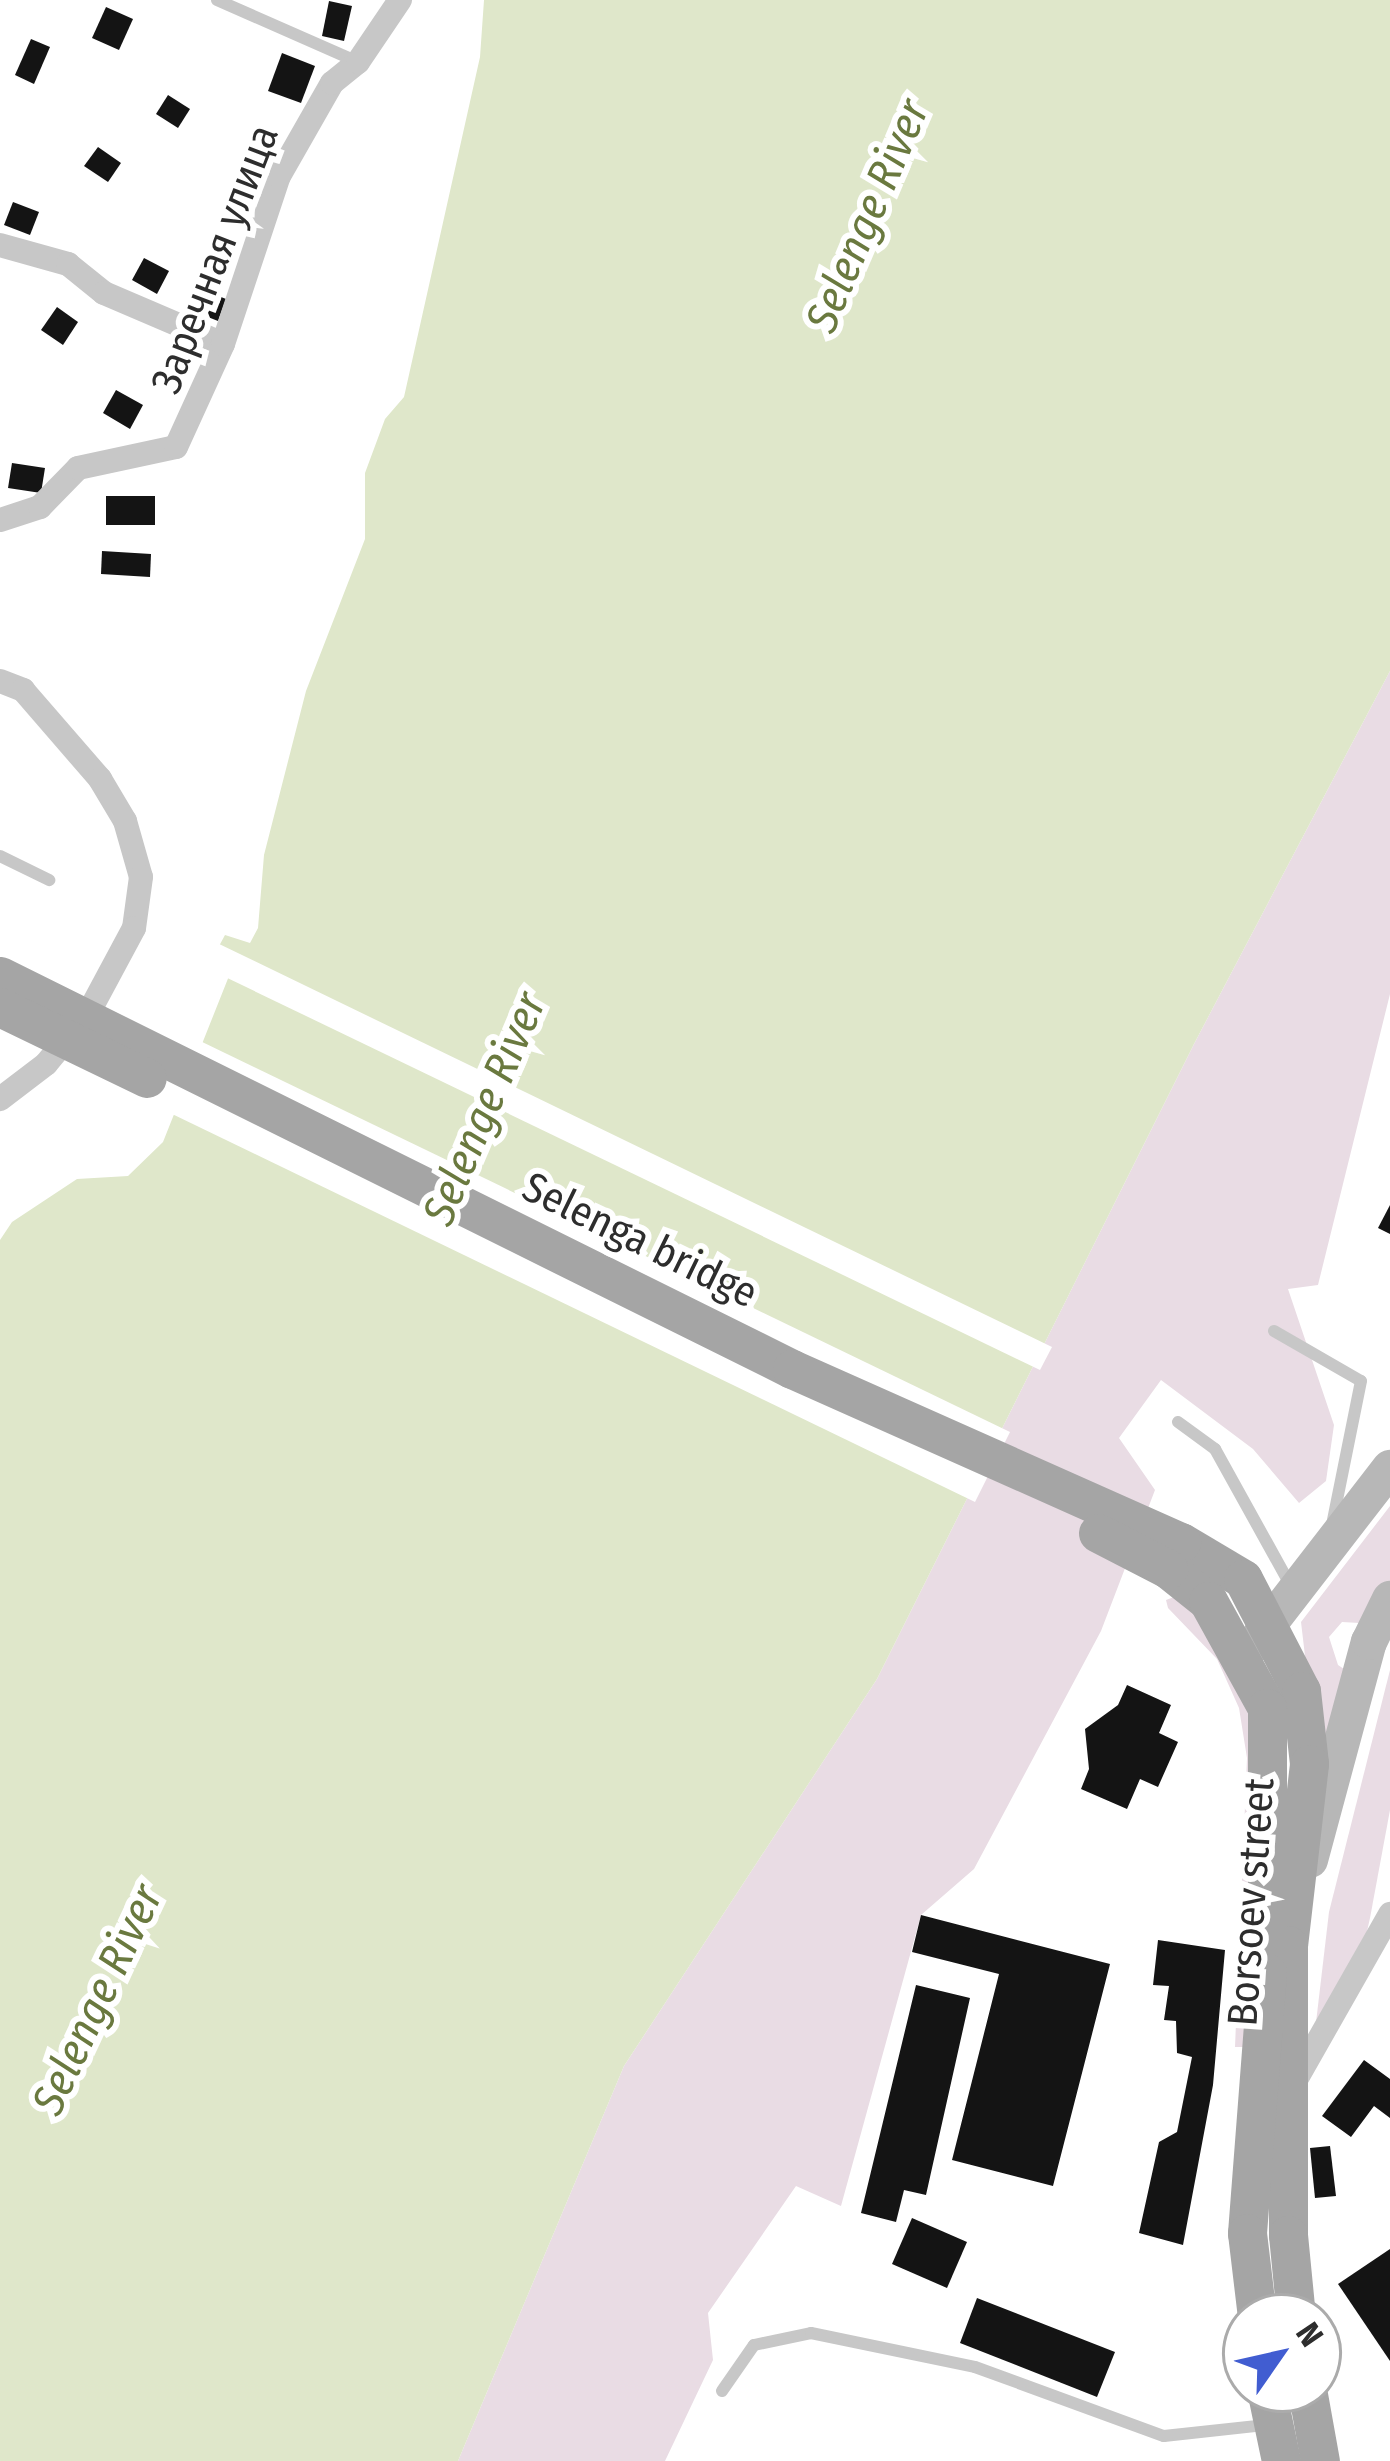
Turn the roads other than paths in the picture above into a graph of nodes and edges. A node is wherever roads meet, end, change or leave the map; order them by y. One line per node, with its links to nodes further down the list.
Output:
1 (217, 0): 3 (lane)
2 (400, 0): 3 (street, Заречная улица)
3 (358, 62): 5 (street, Заречная улица)
4 (0, 244): 5 (street)
5 (223, 344): 6 (street, Заречная улица)
6 (0, 520)
7 (12, 686): 12 (street)
8 (0, 856): 9 (lane)
9 (50, 880)
10 (0, 976): 17 (main road, Selenga bridge, bridge)
11 (0, 1007): 17 (main road, Selenga bridge, bridge)
12 (0, 1099)
13 (1274, 1331): 16 (lane)
14 (1178, 1422): 19 (lane)
15 (1390, 1468): 16 (street)
16 (1329, 1538): 19 (street)
17 (1175, 1556): 19 (main road, Borsoev street); 20 (main road, Borsoev street)
18 (1390, 1599): 23 (street)
19 (1281, 1603): 20 (street); 23 (main road, Borsoev street)
20 (1246, 1657): 25 (main road, Borsoev street)
21 (1390, 1914): 22 (street)
22 (1384, 1939): 24 (street)
23 (1288, 1945): 24 (main road, Borsoev street)
24 (1291, 2086): 26 (main road, Borsoev street)
25 (1254, 2293)
26 (1294, 2293)
27 (722, 2391): 29 (lane)
28 (1311, 2413): 30 (main road)
29 (1274, 2425)
30 (1320, 2461)

